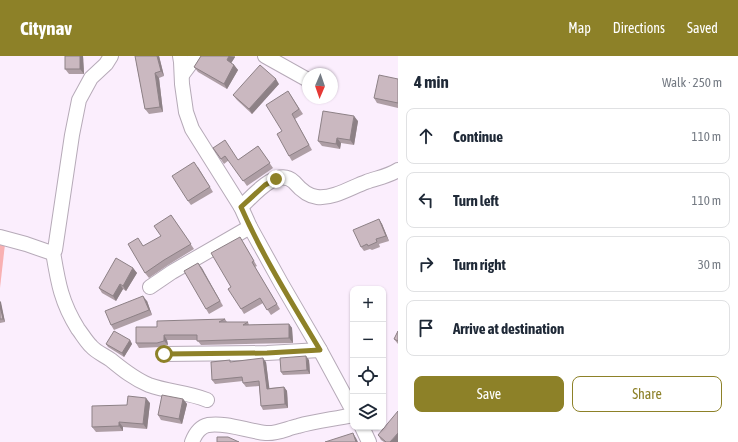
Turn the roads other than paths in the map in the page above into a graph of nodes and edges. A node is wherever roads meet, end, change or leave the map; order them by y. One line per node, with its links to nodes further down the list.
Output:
1 (111, 56): 11 (street)
2 (180, 56): 5 (street)
3 (196, 56): 5 (street)
4 (265, 56): 6 (street)
5 (182, 75): 8 (street)
6 (302, 77)
7 (398, 170): 8 (street)
8 (241, 207): 9 (street)
9 (250, 227): 12 (street); 13 (street)
10 (0, 237): 11 (street)
11 (53, 252): 15 (street)
12 (150, 287)
13 (320, 350): 14 (street); 16 (street)
14 (164, 354)
15 (207, 400)
16 (350, 405)
17 (350, 416): 19 (street)
18 (363, 430): 20 (street)
19 (192, 442)
20 (369, 442)

